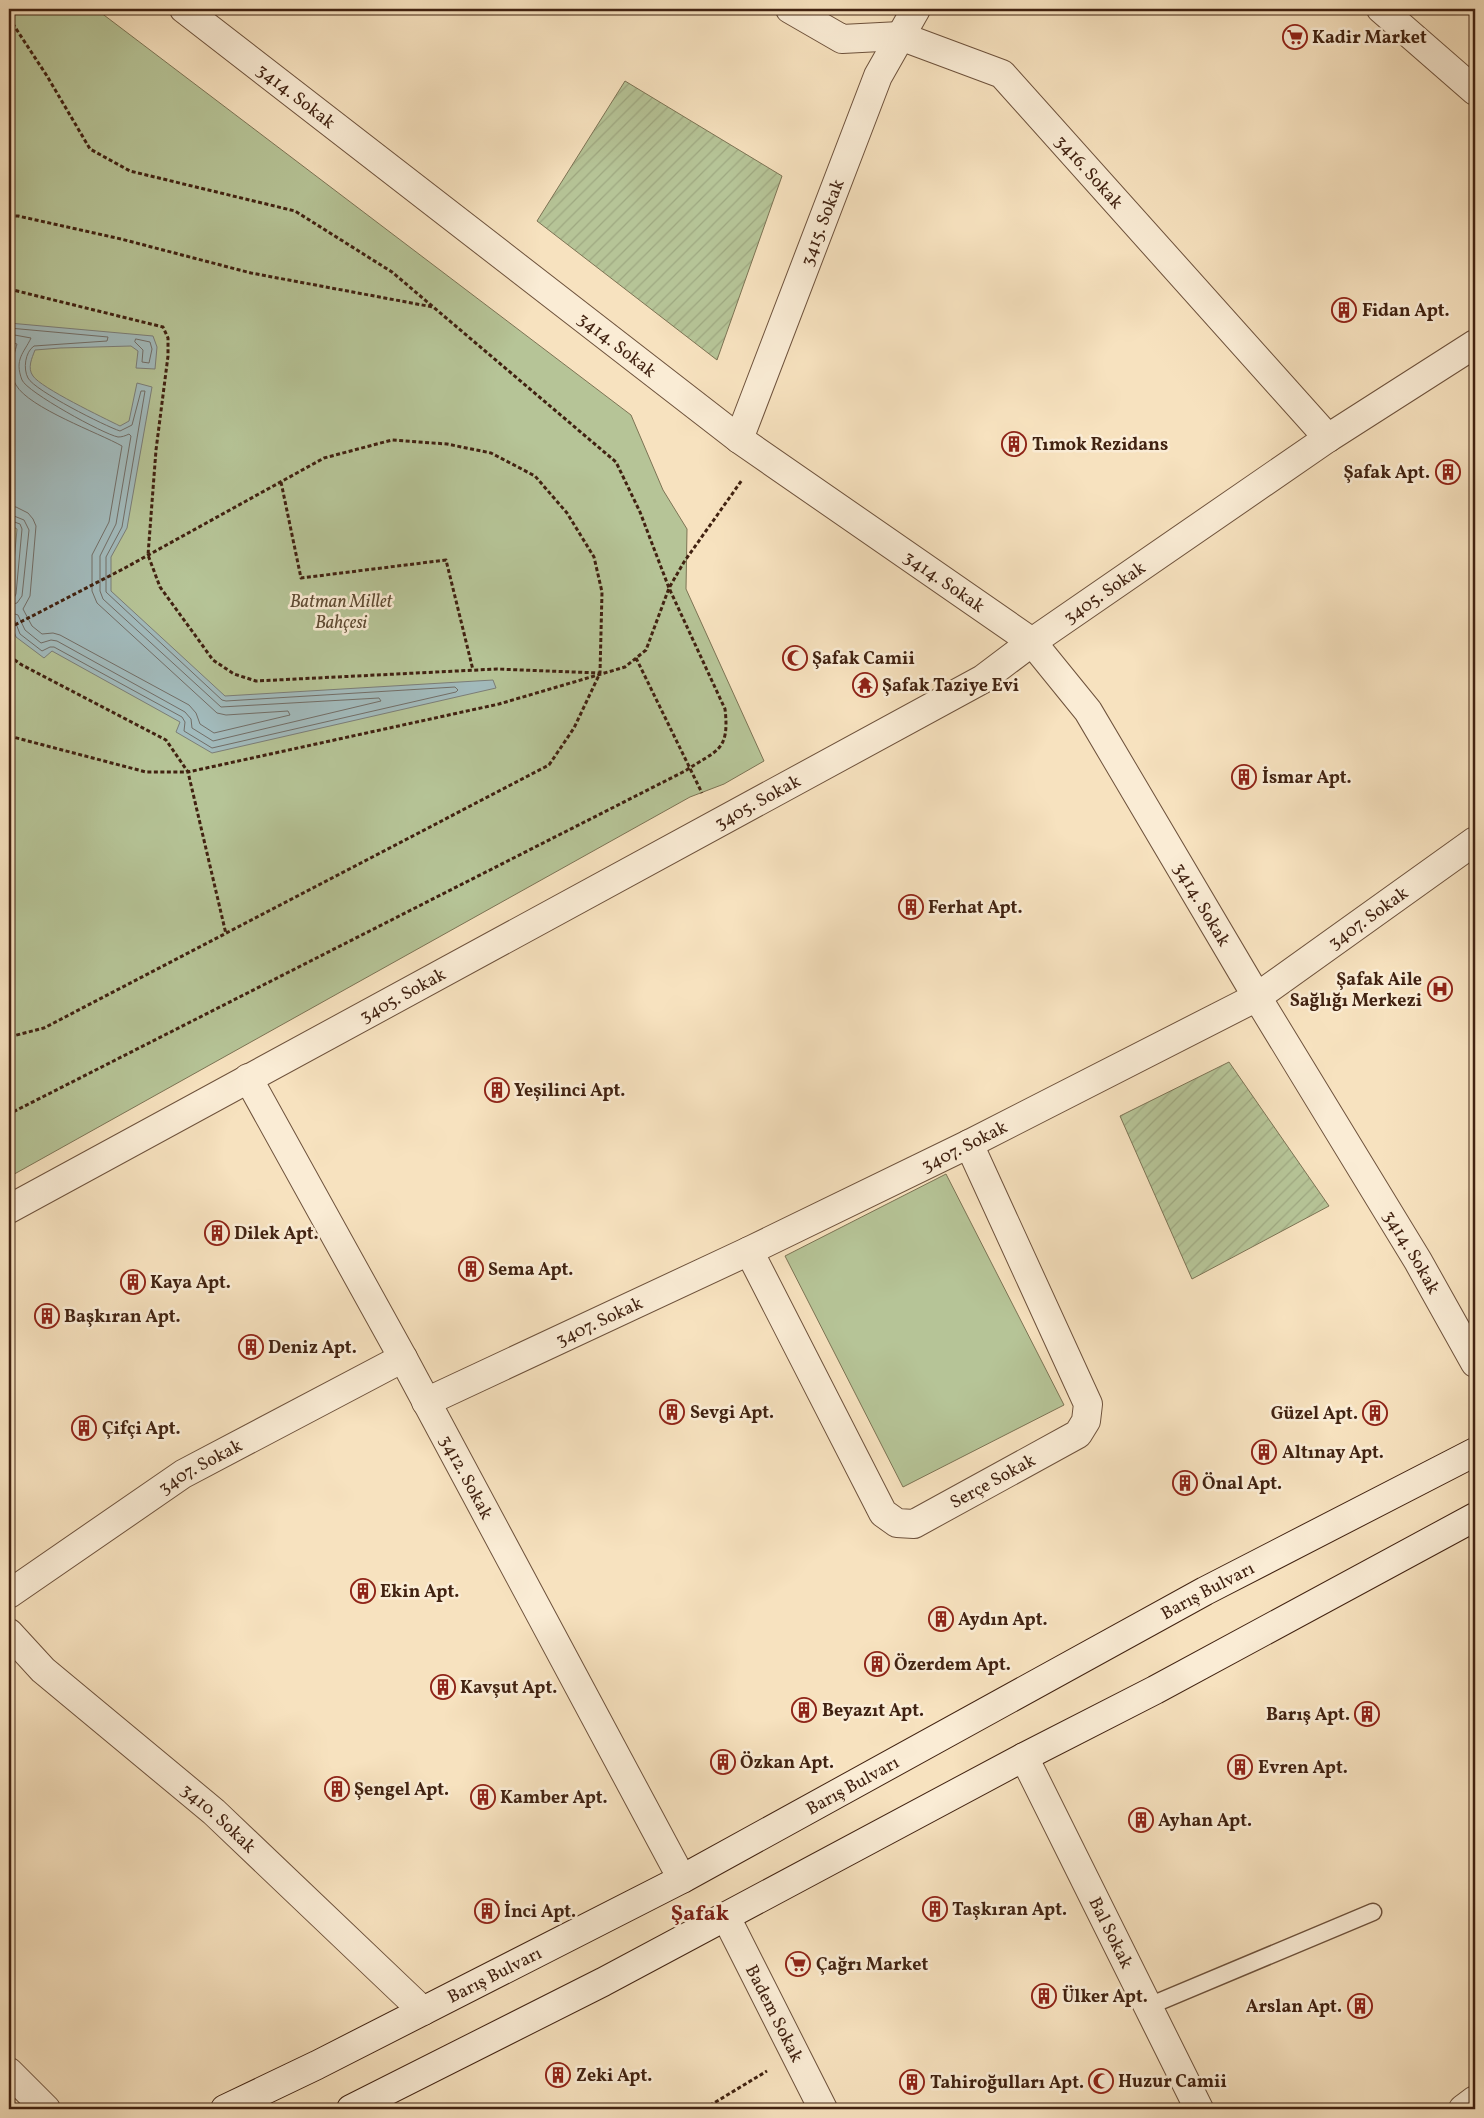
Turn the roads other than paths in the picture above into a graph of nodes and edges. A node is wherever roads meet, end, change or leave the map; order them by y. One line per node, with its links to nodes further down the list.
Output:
1 (184, 9): 9 (street, 3414. Sokak)
2 (790, 9): 5 (street, 3416. Sokak)
3 (916, 9): 5 (street, 3415. Sokak)
4 (1382, 9): 6 (street)
5 (900, 36): 8 (street, 3416. Sokak); 9 (street, 3415. Sokak)
6 (1475, 91)
7 (1475, 344): 8 (street, 3405. Sokak)
8 (1328, 438): 10 (street, 3405. Sokak)
9 (750, 446): 10 (street, 3414. Sokak)
10 (1032, 642): 12 (street, 3414. Sokak); 13 (street, 3405. Sokak)
11 (1475, 841): 12 (street, 3407. Sokak)
12 (1257, 997): 14 (street, 3407. Sokak); 18 (street, 3414. Sokak)
13 (248, 1078): 15 (street, 3405. Sokak); 17 (street, 3412. Sokak)
14 (969, 1144): 16 (street, 3407. Sokak); 16 (street, Serçe Sokak)
15 (9, 1209)
16 (749, 1251): 19 (street, 3407. Sokak)
17 (404, 1358): 19 (street, 3412. Sokak); 22 (street, 3407. Sokak)
18 (1475, 1363)
19 (426, 1402): 25 (street, 3412. Sokak)
20 (1475, 1452): 25 (street, Barış Bulvarı)
21 (1475, 1518): 24 (street)
22 (9, 1594)
23 (9, 1633): 29 (street, 3410. Sokak)
24 (1024, 1757): 27 (street); 28 (street, Bal Sokak)
25 (682, 1879): 29 (street, Barış Bulvarı)
26 (1373, 1912): 28 (lane)
27 (726, 1917): 34 (street); 35 (street, Badem Sokak)
28 (1149, 2006): 36 (street, Bal Sokak)
29 (423, 2011): 33 (street, Barış Bulvarı)
30 (9, 2072): 32 (street)
31 (1475, 2100): 37 (street)
32 (46, 2109)
33 (225, 2109)
34 (351, 2109)
35 (823, 2109)
36 (1199, 2109)
37 (1463, 2109)

